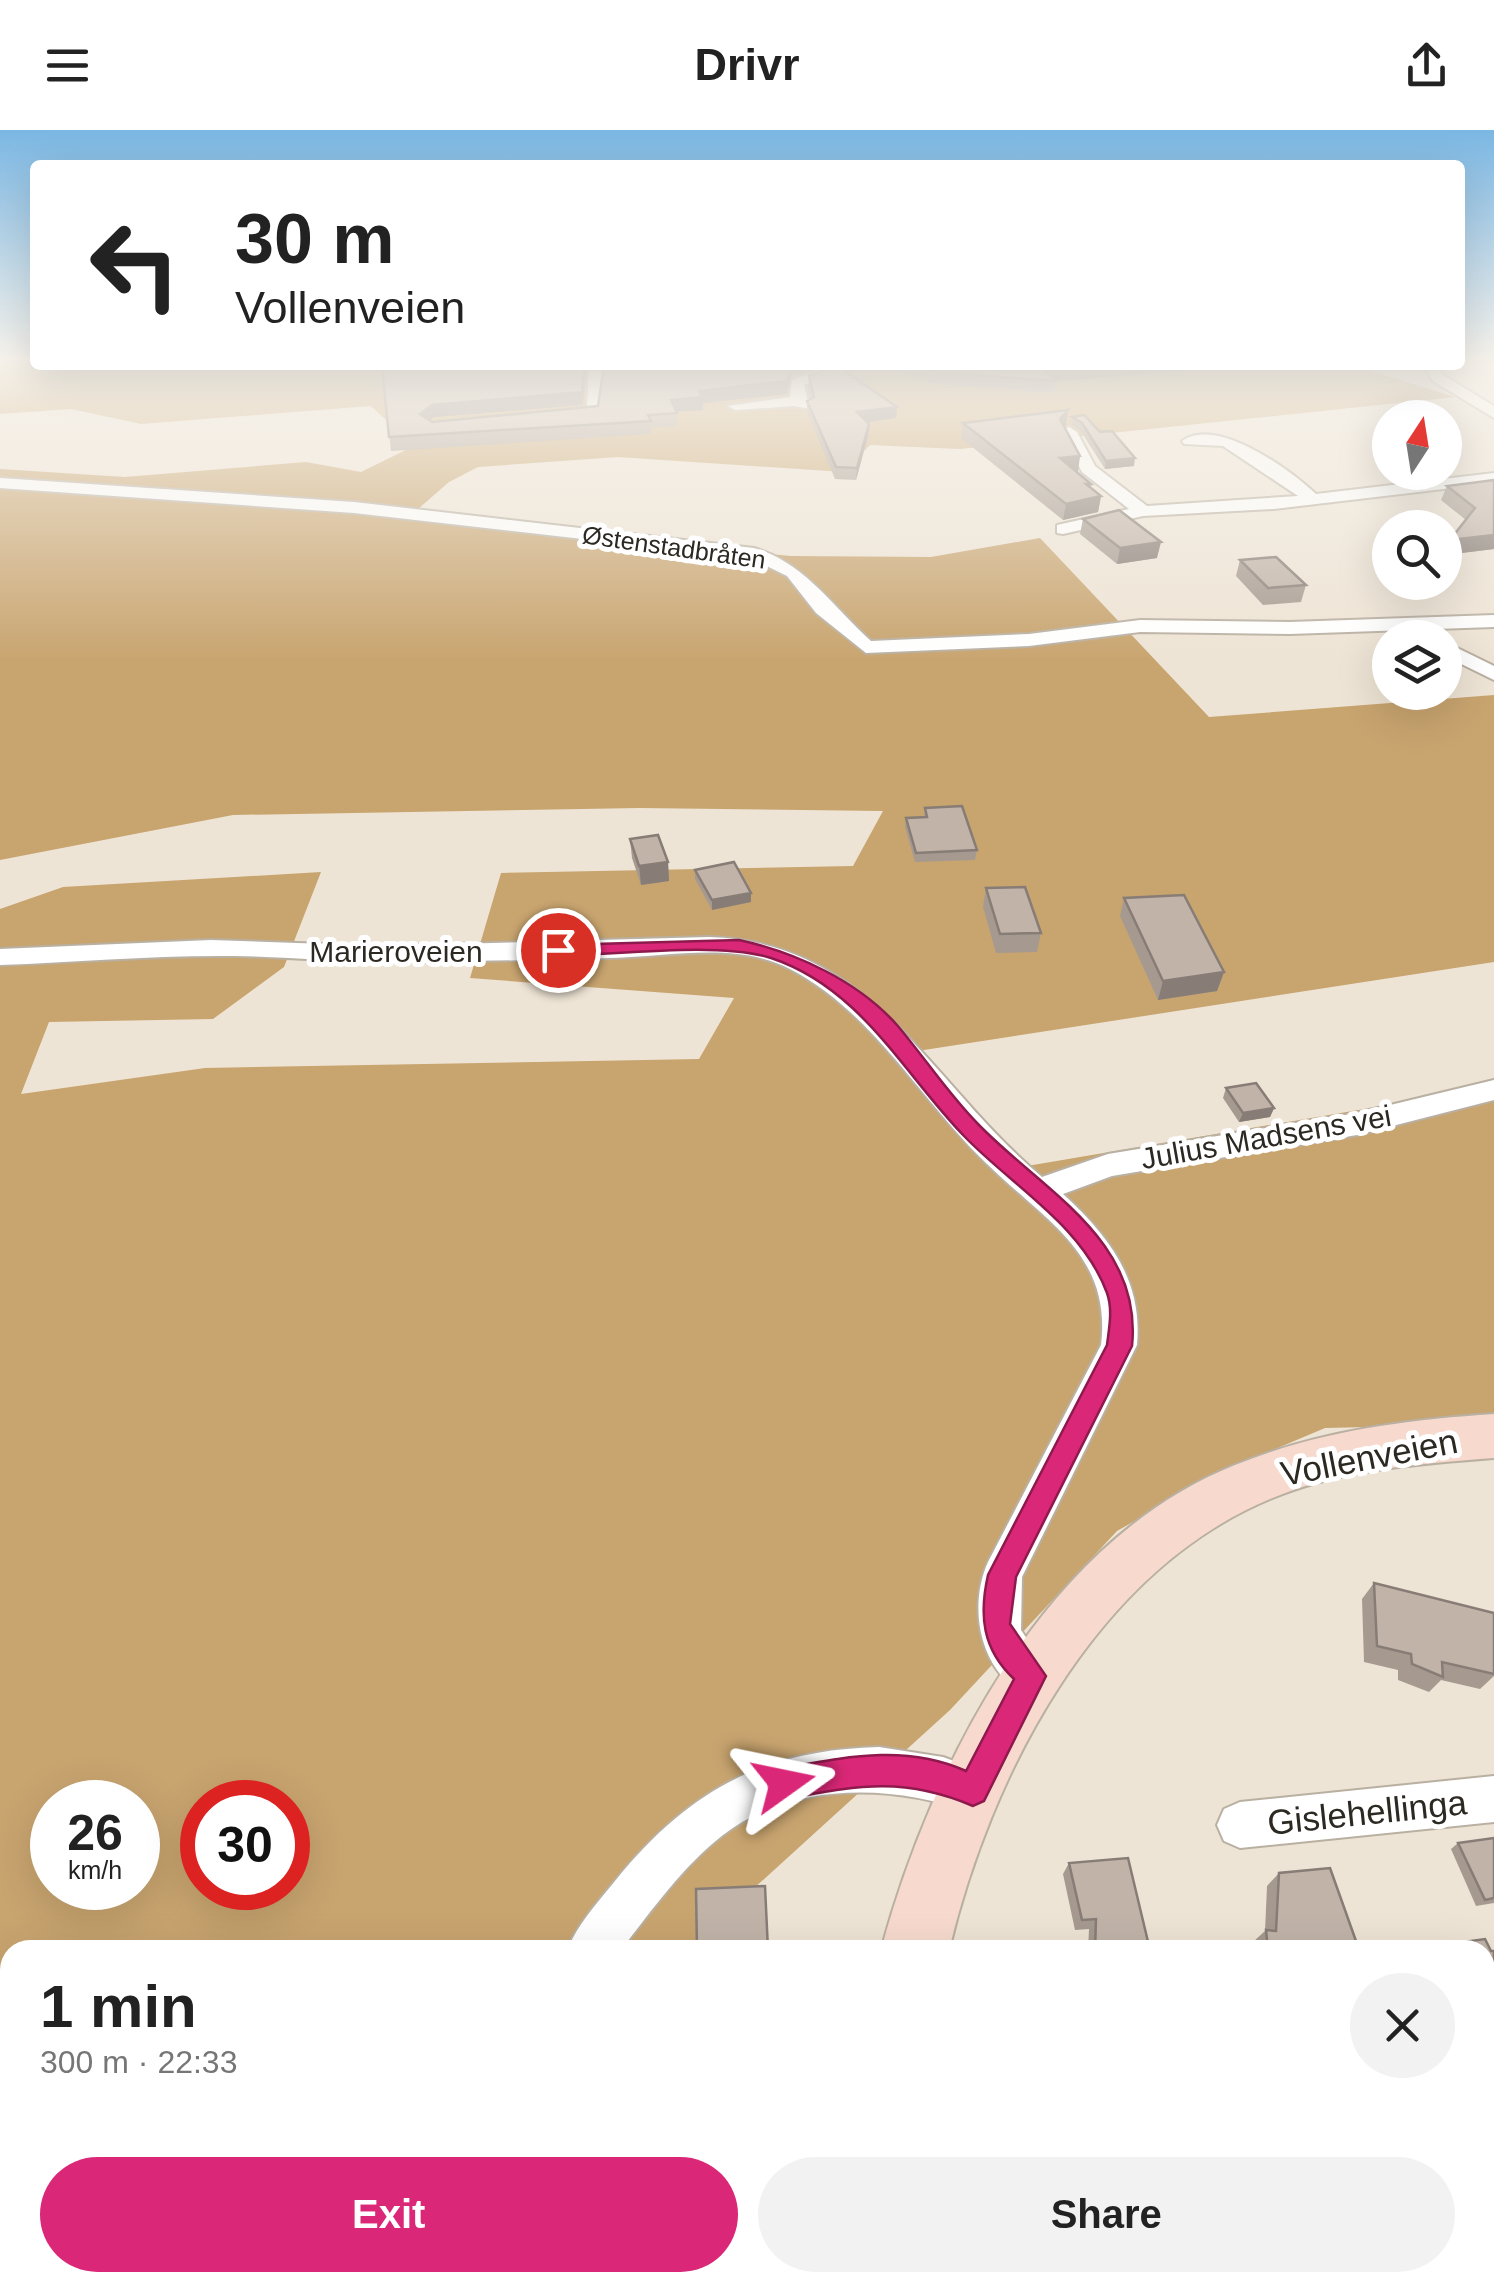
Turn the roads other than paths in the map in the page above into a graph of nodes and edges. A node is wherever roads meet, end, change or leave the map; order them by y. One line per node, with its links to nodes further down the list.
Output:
1 (1083, 460): 10 (street)
2 (1260, 460): 9 (street)
3 (1494, 478): 4 (street)
4 (1462, 482)
5 (0, 483): 14 (street, Østenstadbråten)
6 (1462, 486): 8 (street)
7 (1396, 490): 9 (street)
8 (1494, 499)
9 (1311, 500): 10 (street)
10 (1143, 512): 11 (street)
11 (1063, 530)
12 (1494, 621): 13 (street, Østenstadbråten)
13 (1462, 626)
14 (1372, 631)
15 (1462, 657): 16 (street)
16 (1494, 674)
17 (0, 957): 19 (street, Marieroveien)
18 (1494, 1090): 19 (street, Julius Madsens vei)
19 (1040, 1190): 21 (street, Marieroveien)
20 (1494, 1436): 21 (main road, Vollenveien)
21 (1032, 1676): 22 (main road, Vollenveien)
22 (973, 1790): 25 (street); 26 (main road, Vollenveien)
23 (1494, 1799): 24 (street, Gislehellinga)
24 (1240, 1824)
25 (599, 1940)
26 (918, 1940)

